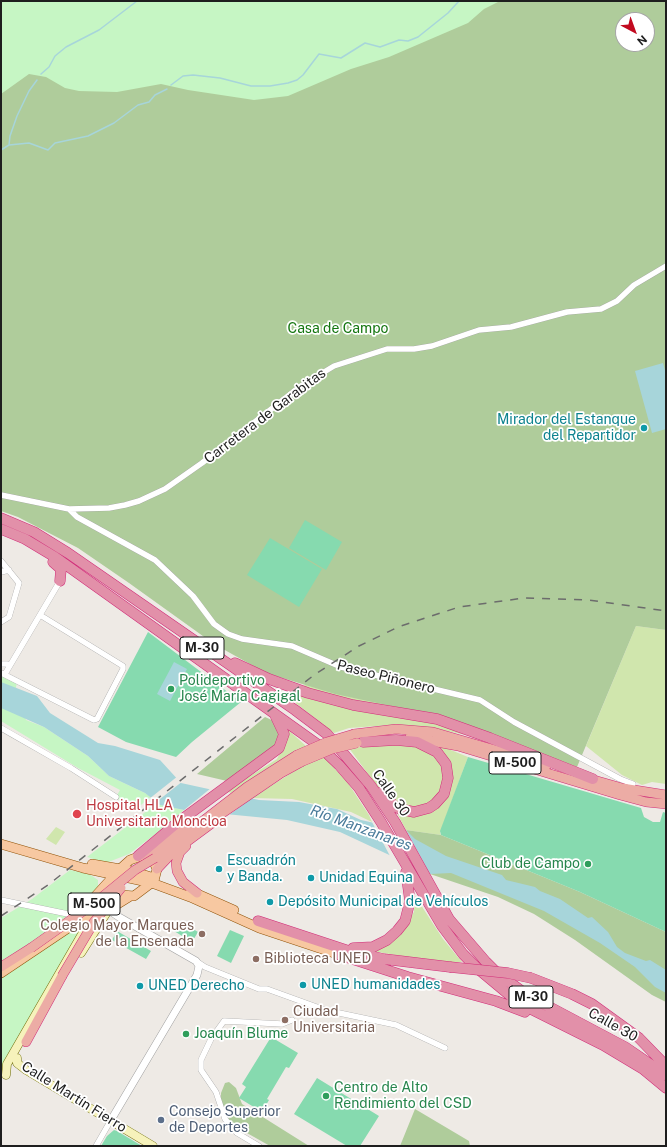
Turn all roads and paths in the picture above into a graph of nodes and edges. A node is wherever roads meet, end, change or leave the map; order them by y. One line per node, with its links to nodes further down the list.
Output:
1 (666, 266): 3 (street, Carretera de Garabitas)
2 (1, 495): 3 (street, Paseo Piñonero)
3 (69, 509): 23 (street, Paseo Piñonero)
4 (1, 518): 12 (highway, M-30)
5 (1, 529): 6 (highway, M-30)
6 (25, 539): 10 (highway, M-30); 11 (highway)
7 (1, 561): 8 (street)
8 (9, 570): 9 (street); 14 (street)
9 (1, 572)
10 (84, 578): 11 (highway); 18 (highway, M-30)
11 (60, 581): 13 (street)
12 (143, 606): 20 (highway, Calle 30 / M-30); 22 (highway)
13 (40, 615): 16 (street); 17 (street)
14 (1, 622)
15 (1, 664): 16 (street)
16 (9, 666): 17 (street)
17 (3, 674)
18 (273, 711): 33 (highway); 35 (highway, Calle 30 / M-30)
19 (1, 728): 26 (street)
20 (327, 734): 21 (highway); 60 (highway, Calle 30 / M-30)
21 (358, 739): 22 (highway, M-500); 24 (highway, M-500, bridge); 27 (highway, M-500)
22 (593, 779): 25 (highway, M-500)
23 (633, 784)
24 (251, 789): 28 (highway, M-500); 29 (highway, M-500)
25 (666, 795)
26 (116, 797)
27 (666, 804)
28 (223, 805): 32 (highway, M-500); 33 (highway, M-500)
29 (234, 806): 30 (highway, M-500); 32 (highway, M-500)
30 (198, 835): 36 (highway, M-500); 38 (highway, M-500)
31 (1, 844): 37 (main road)
32 (171, 847): 34 (highway, M-500)
33 (141, 856): 36 (main road); 37 (main road)
34 (155, 858): 49 (highway, M-500, bridge); 55 (highway, M-500, bridge)
35 (404, 862): 45 (highway); 54 (highway, Calle 30 / M-30)
36 (155, 877): 37 (main road); 38 (main road); 39 (main road); 46 (main road)
37 (110, 881): 39 (main road); 41 (street); 42 (main road); 43 (main road)
38 (197, 893): 44 (main road)
39 (129, 897): 41 (main road)
40 (1, 900): 43 (street)
41 (108, 910): 42 (main road); 47 (street); 55 (main road)
42 (92, 914): 51 (main road); 59 (main road)
43 (70, 916): 48 (main road)
44 (258, 921): 45 (highway)
45 (318, 942): 58 (highway, bridge)
46 (340, 955): 54 (highway)
47 (196, 961): 50 (street); 52 (street)
48 (1, 964)
49 (1, 967)
50 (208, 968): 52 (street); 56 (street)
51 (1, 973)
52 (197, 975): 63 (street)
53 (292, 1020): 66 (street)
54 (595, 1041): 62 (highway, Calle 30 / M-30)
55 (26, 1042): 57 (main road)
56 (445, 1048)
57 (16, 1062): 59 (main road); 63 (main road, Calle Martín Fierro)
58 (666, 1066)
59 (6, 1075): 61 (main road)
60 (666, 1075)
61 (1, 1083)
62 (666, 1088)
63 (111, 1120): 64 (street); 65 (main road, Calle Martín Fierro)
64 (96, 1146)
65 (153, 1146)
66 (258, 1146)

